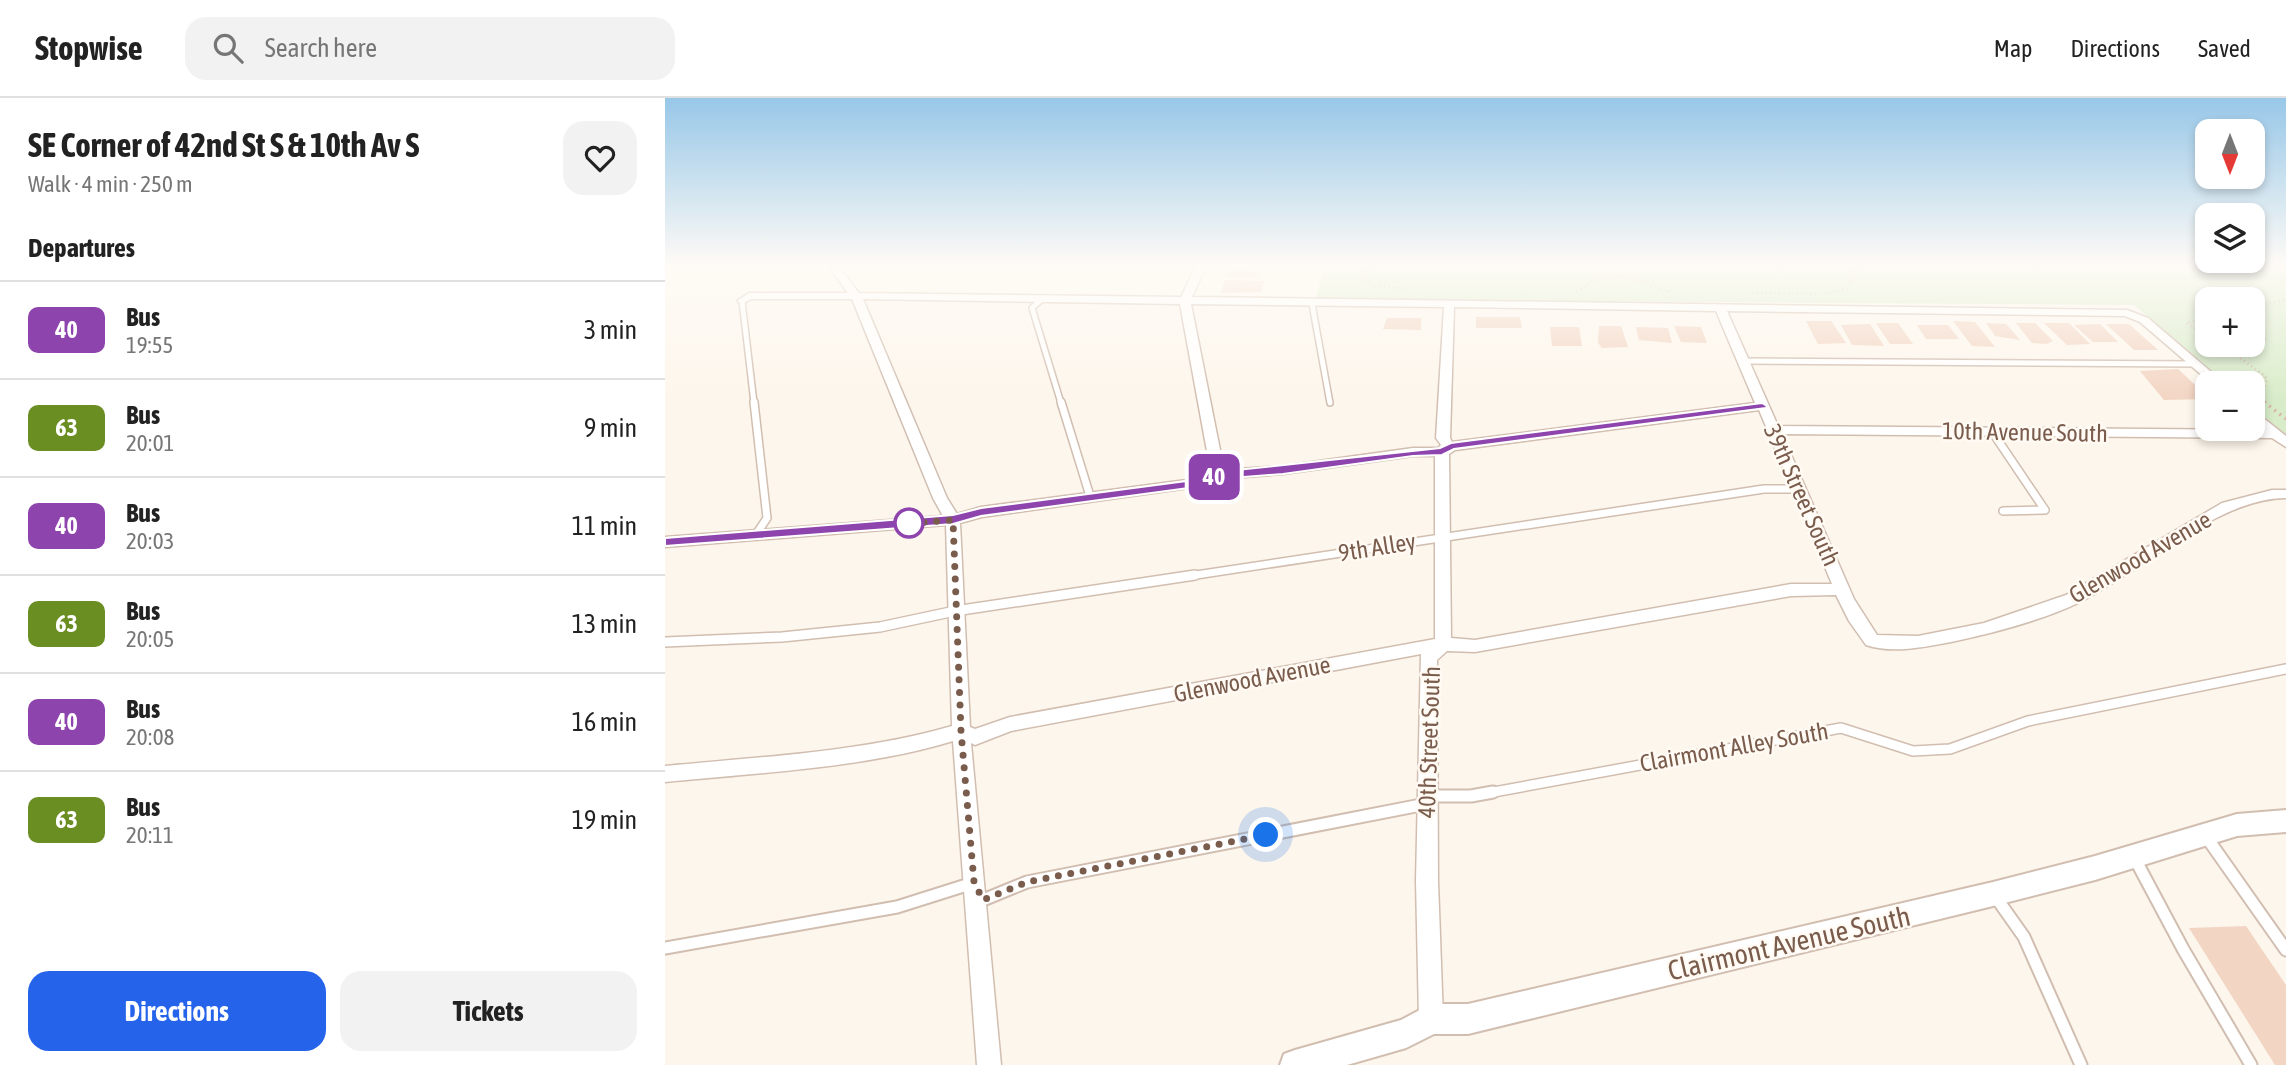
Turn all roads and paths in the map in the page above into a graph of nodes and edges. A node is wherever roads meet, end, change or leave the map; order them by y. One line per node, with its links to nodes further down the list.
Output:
1 (743, 309): 29 (lane)
2 (861, 309): 28 (street)
3 (1032, 309): 26 (lane)
4 (1186, 309): 23 (street)
5 (1314, 309): 15 (lane)
6 (1450, 309): 22 (street, 40th Street South)
7 (1720, 309): 12 (street, 39th Street South)
8 (1812, 309): 13 (street)
9 (2195, 320): 10 (path)
10 (2195, 329)
11 (2239, 357): 17 (path)
12 (1743, 361): 13 (lane); 16 (street, 39th Street South)
13 (2196, 364): 14 (street)
14 (2204, 371)
15 (1330, 404)
16 (1762, 406): 19 (street, 39th Street South); 22 (street)
17 (2286, 419)
18 (2265, 424): 21 (street)
19 (1775, 430): 20 (street, 10th Avenue South); 24 (street, 39th Street South)
20 (1993, 433): 21 (street, 10th Avenue South); 27 (lane)
21 (2281, 438)
22 (1442, 452): 23 (street); 30 (street, 40th Street South)
23 (1218, 475): 26 (street)
24 (1798, 489): 30 (lane, 9th Alley); 32 (street, 39th Street South)
25 (2286, 494): 34 (street, Glenwood Avenue)
26 (1090, 496): 28 (street)
27 (2003, 511)
28 (953, 520): 29 (street); 33 (street)
29 (755, 536): 31 (street)
30 (1444, 536): 33 (lane, 9th Alley); 36 (street, 40th Street South)
31 (665, 542)
32 (1841, 589): 34 (street, 39th Street South); 36 (street, Glenwood Avenue)
33 (955, 611): 35 (lane, 9th Alley); 38 (street)
34 (1872, 640)
35 (665, 642)
36 (1443, 644): 38 (street, Glenwood Avenue); 40 (street, 40th Street South)
37 (2286, 669): 40 (lane, Clairmont Alley South)
38 (961, 731): 39 (street, Glenwood Avenue); 44 (street)
39 (665, 774)
40 (1426, 804): 44 (lane, Clairmont Alley South); 48 (street, 40th Street South)
41 (2286, 821): 42 (street, Clairmont Avenue South)
42 (2205, 835): 43 (street, Clairmont Avenue South); 46 (lane)
43 (2133, 856): 45 (street, Clairmont Avenue South); 52 (lane)
44 (974, 882): 47 (lane); 49 (street)
45 (1993, 894): 48 (street, Clairmont Avenue South); 51 (lane)
46 (2284, 945)
47 (665, 948)
48 (1431, 1019): 50 (street, Clairmont Avenue South)
49 (989, 1065)
50 (1295, 1065)
51 (2081, 1065)
52 (2251, 1065)

